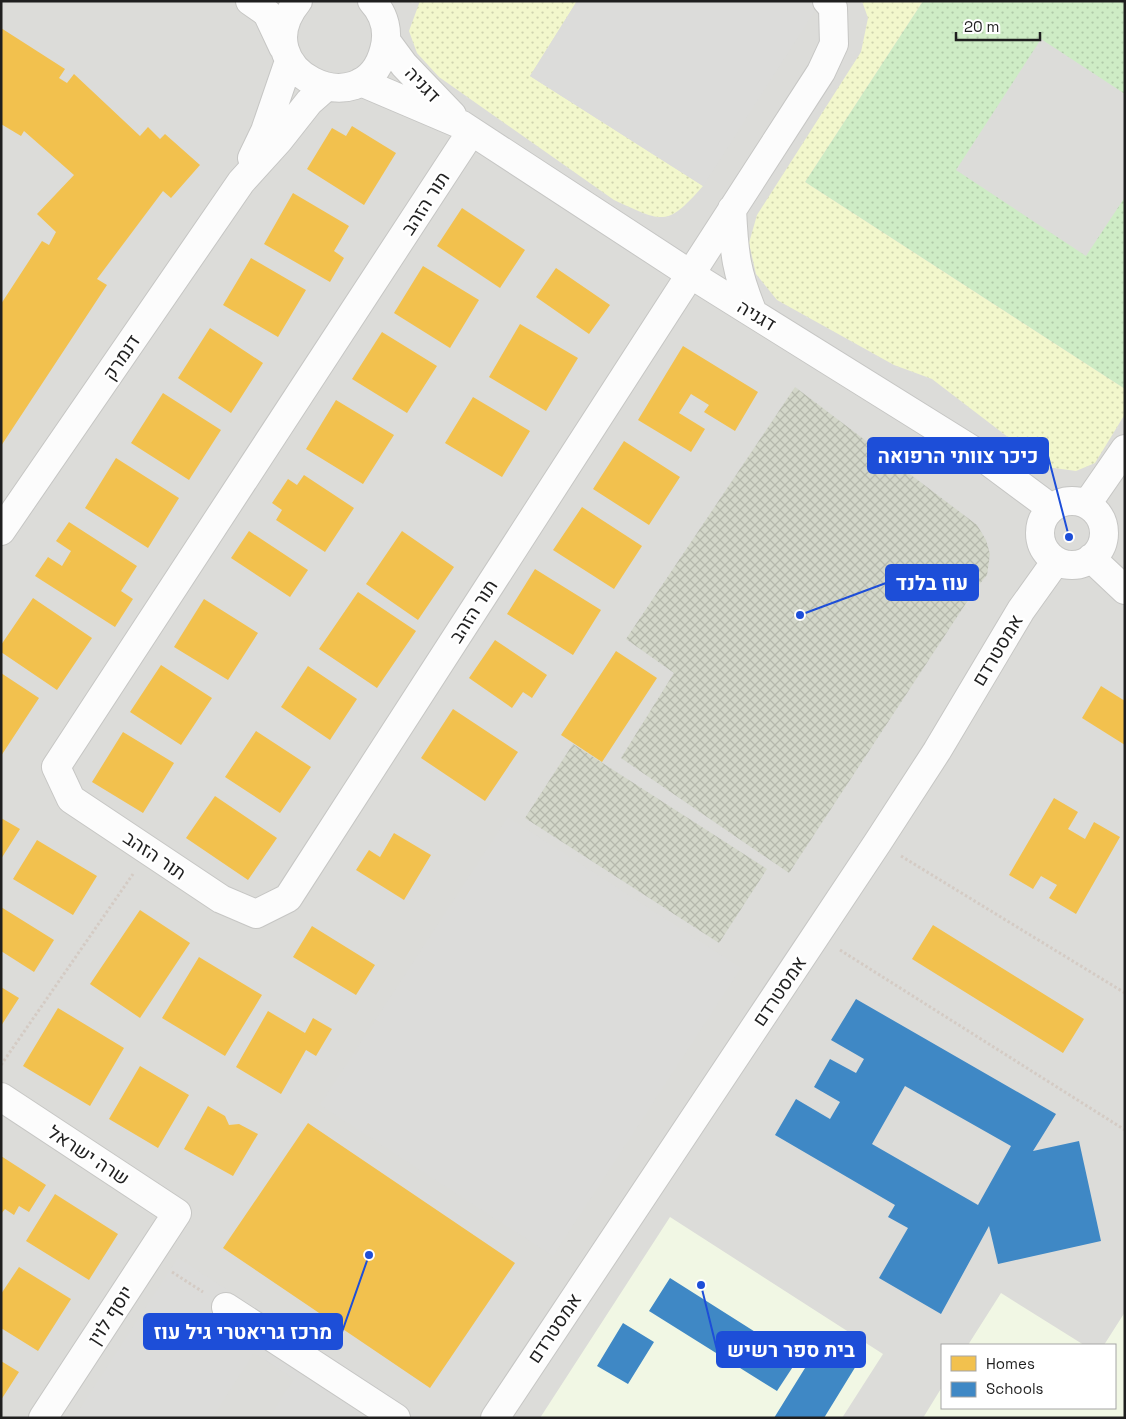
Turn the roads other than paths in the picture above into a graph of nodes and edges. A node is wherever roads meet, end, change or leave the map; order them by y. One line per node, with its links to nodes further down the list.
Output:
1 (250, 1): 5 (street)
2 (298, 1): 5 (street)
3 (827, 1): 10 (street, תור הזהב)
4 (385, 17): 6 (street); 8 (street, דגניה)
5 (288, 57): 7 (street); 9 (street, דנמרק)
6 (361, 82): 7 (street); 8 (street, דגניה)
7 (326, 87): 9 (street, דנמרק)
8 (466, 128): 11 (street, דגניה); 11 (street, תור הזהב)
9 (241, 182): 16 (street, דנמרק)
10 (732, 209): 11 (street, תור הזהב); 12 (street)
11 (690, 274): 12 (street, דגניה)
12 (753, 313): 15 (street, דגניה)
13 (1125, 449): 14 (street)
14 (1087, 504): 15 (street); 17 (street)
15 (1050, 508): 18 (street)
16 (1, 531)
17 (1092, 558): 18 (street); 19 (street)
18 (1056, 561): 25 (street, אמסטרדם)
19 (1125, 590)
20 (1, 1098): 21 (street, שרה ישראל)
21 (177, 1213): 23 (street, יוסף לוין)
22 (226, 1307): 24 (street)
23 (43, 1418)
24 (396, 1418)
25 (494, 1418)

